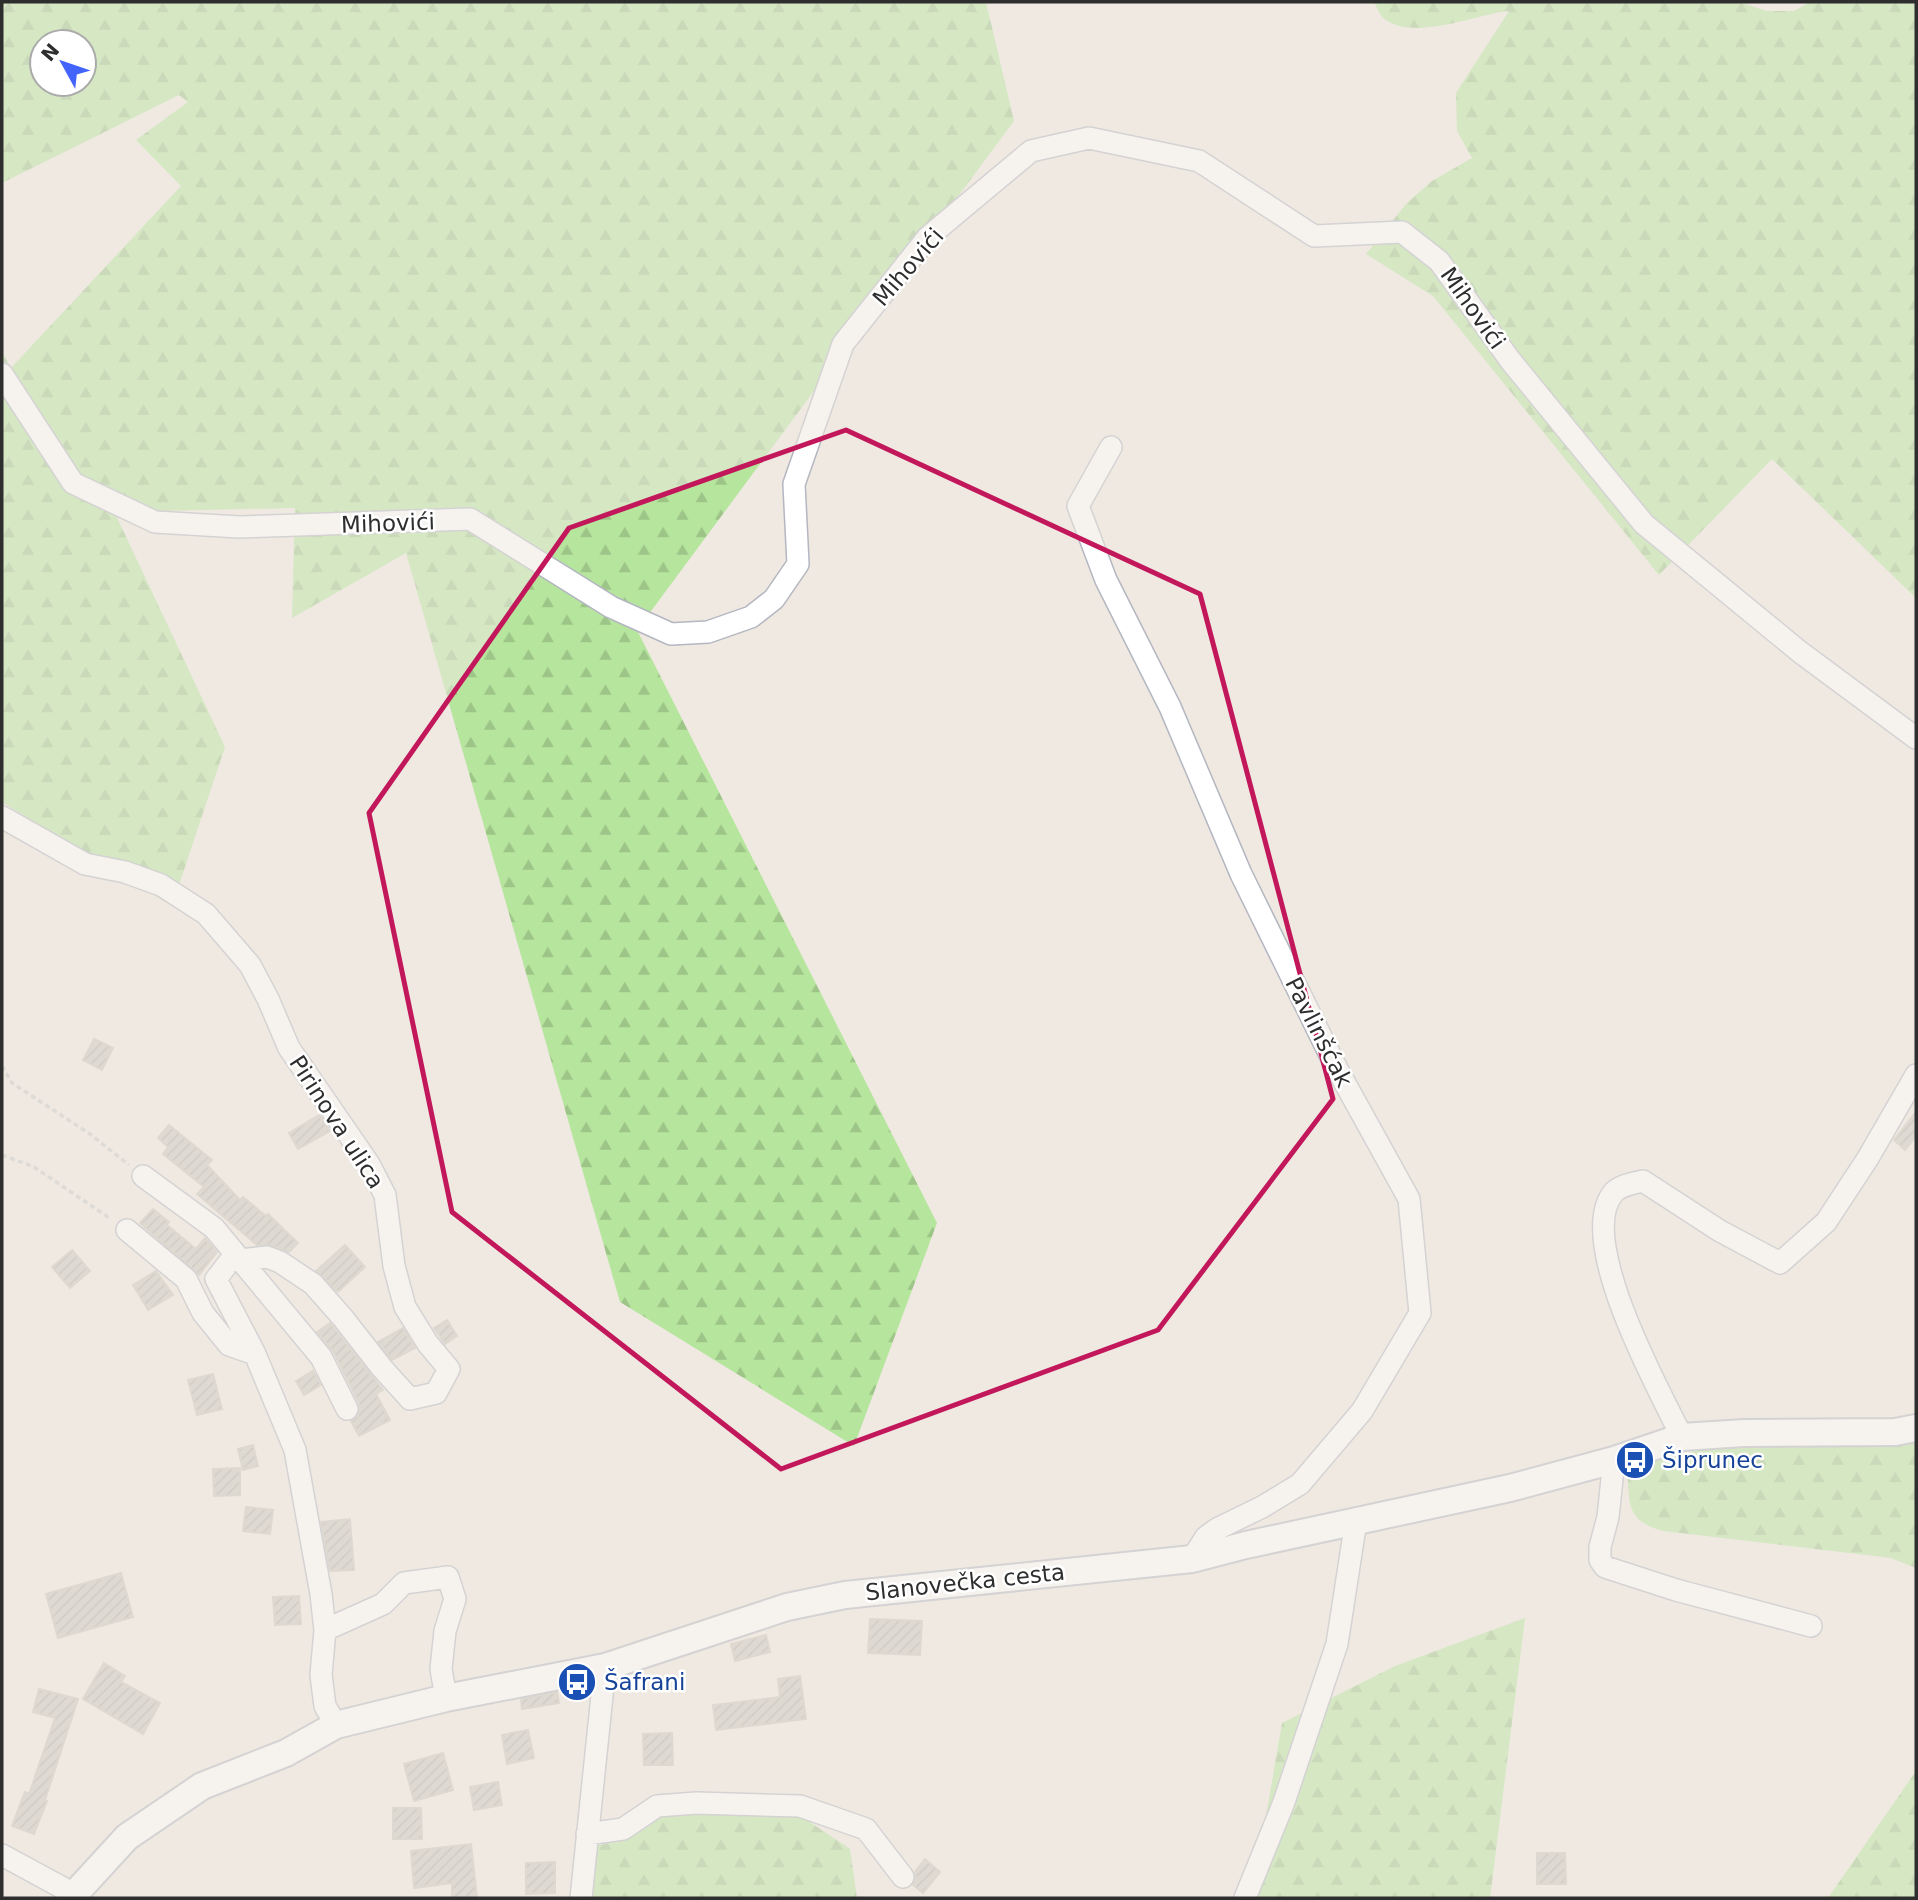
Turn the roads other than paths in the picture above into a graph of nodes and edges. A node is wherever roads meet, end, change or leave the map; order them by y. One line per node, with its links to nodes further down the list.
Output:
1 (2, 374): 3 (street, Mihovići)
2 (1111, 447): 15 (street, Pavlinšćak)
3 (1916, 738)
4 (2, 817): 8 (street, Pirinova ulica)
5 (1916, 1075): 12 (street)
6 (143, 1176): 8 (street)
7 (127, 1230): 9 (street)
8 (242, 1260): 9 (street); 10 (street)
9 (255, 1354): 17 (street)
10 (347, 1409)
11 (1916, 1428): 12 (street, Slanovečka cesta)
12 (1682, 1437): 13 (street, Slanovečka cesta)
13 (1614, 1460): 14 (street, Slanovečka cesta); 16 (street)
14 (1356, 1521): 15 (street, Slanovečka cesta); 26 (street)
15 (1192, 1559): 18 (street, Slanovečka cesta)
16 (1811, 1626)
17 (325, 1629): 19 (street); 20 (street)
18 (605, 1667): 19 (street, Slanovečka cesta); 21 (street)
19 (446, 1698): 20 (street, Slanovečka cesta)
20 (336, 1725): 24 (street, Slanovečka cesta)
21 (587, 1834): 23 (street); 25 (street)
22 (2, 1855): 24 (street)
23 (903, 1877)
24 (73, 1896)
25 (581, 1898)
26 (1245, 1898)

